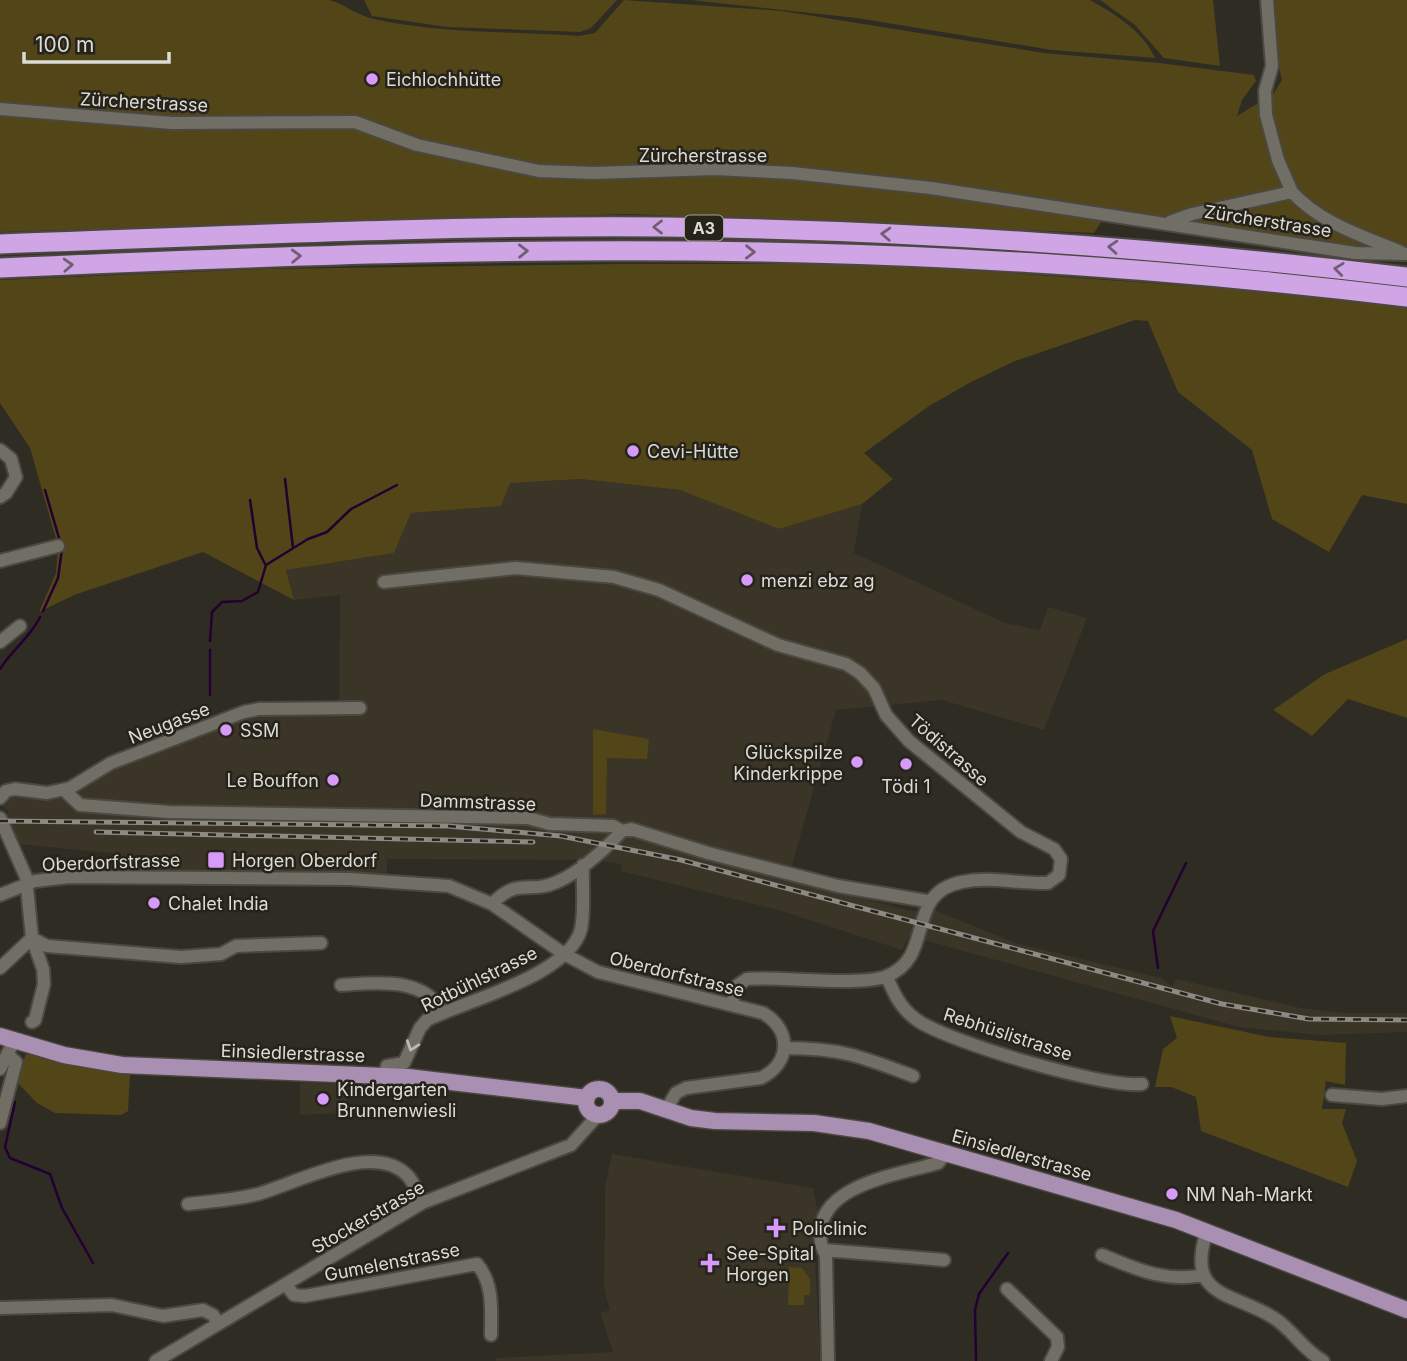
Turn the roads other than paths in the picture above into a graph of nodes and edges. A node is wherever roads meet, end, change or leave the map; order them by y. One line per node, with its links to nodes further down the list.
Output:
1 (1267, 0): 3 (street)
2 (0, 109): 4 (street, Zürcherstrasse)
3 (1292, 192): 4 (street); 6 (street)
4 (1170, 222): 6 (street, Zürcherstrasse)
5 (0, 244): 8 (highway, A3, one-way to 5)
6 (1407, 254)
7 (0, 268): 9 (highway, A3, one-way to 9)
8 (1407, 277)
9 (1407, 297)
10 (0, 450): 11 (street)
11 (0, 497)
12 (58, 546): 13 (street)
13 (0, 561)
14 (384, 582): 25 (street, Tödistrasse)
15 (20, 626): 16 (street)
16 (0, 642)
17 (360, 708): 18 (street, Neugasse)
18 (64, 790): 19 (street, Neugasse); 21 (street, Dammstrasse)
19 (0, 798)
20 (0, 818): 23 (street)
21 (618, 835): 22 (street); 25 (street, Dammstrasse)
22 (586, 862): 26 (street); 29 (street, Rotbühlstrasse)
23 (28, 883): 24 (street, Oberdorfstrasse); 26 (street, Oberdorfstrasse); 27 (street)
24 (0, 895)
25 (927, 901): 31 (street)
26 (492, 904): 29 (street, Oberdorfstrasse)
27 (32, 938): 28 (street); 30 (street); 35 (street)
28 (321, 943)
29 (564, 954): 33 (street, Oberdorfstrasse); 34 (street, Rotbühlstrasse)
30 (0, 968)
31 (887, 976): 33 (street); 41 (street, Rebhüslistrasse)
32 (341, 985): 34 (street)
33 (731, 1005): 37 (street, Oberdorfstrasse)
34 (442, 1013): 39 (street, Rotbühlstrasse, one-way to 39)
35 (32, 1022)
36 (7, 1044): 38 (street); 39 (main road, Einsiedlerstrasse); 48 (street)
37 (786, 1048): 40 (street); 46 (street)
38 (0, 1069)
39 (385, 1075): 44 (main road, Einsiedlerstrasse)
40 (914, 1076)
41 (1142, 1084)
42 (1332, 1095): 43 (street)
43 (1407, 1096)
44 (587, 1098): 45 (main road); 47 (main road)
45 (613, 1101): 46 (main road, Einsiedlerstrasse); 47 (main road)
46 (667, 1108): 49 (main road, Einsiedlerstrasse)
47 (598, 1115): 50 (street, Stockerstrasse)
48 (0, 1123)
49 (946, 1153): 52 (main road, Einsiedlerstrasse); 53 (street)
50 (422, 1203): 51 (street); 57 (street, Stockerstrasse)
51 (188, 1204)
52 (1207, 1231): 56 (street); 60 (main road, Einsiedlerstrasse)
53 (825, 1250): 55 (street); 64 (street)
54 (1102, 1255): 56 (street)
55 (944, 1260)
56 (1203, 1275): 66 (street)
57 (285, 1285): 61 (street, Stockerstrasse); 62 (street, Gumelenstrasse)
58 (1007, 1289): 65 (street)
59 (0, 1308): 61 (street)
60 (1407, 1310)
61 (218, 1324): 63 (street, Stockerstrasse)
62 (491, 1335)
63 (156, 1361)
64 (828, 1361)
65 (1051, 1361)
66 (1322, 1361)

